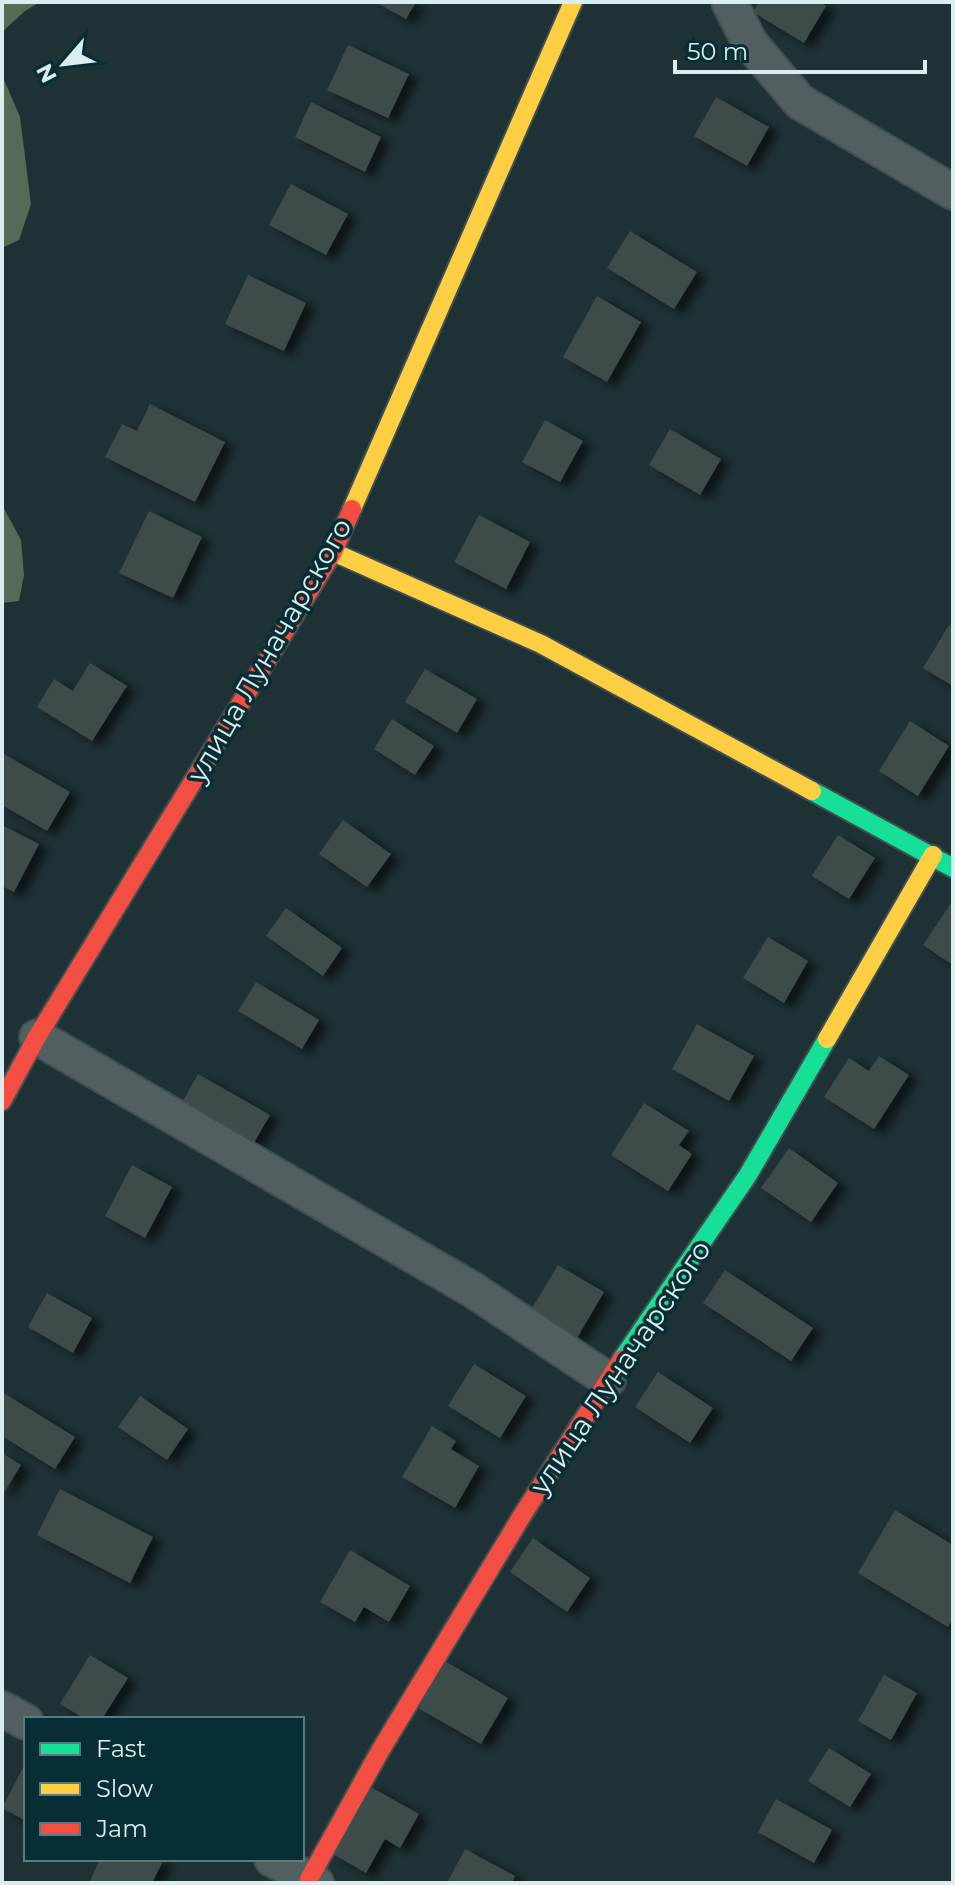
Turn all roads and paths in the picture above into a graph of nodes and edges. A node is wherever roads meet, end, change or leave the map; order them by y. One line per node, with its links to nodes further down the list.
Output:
1 (573, 2): 4 (street, улица Луначарского)
2 (729, 2): 3 (street)
3 (953, 192)
4 (333, 552): 5 (street); 7 (street, улица Луначарского)
5 (933, 855): 6 (street); 9 (street, улица Луначарского)
6 (953, 868)
7 (37, 1037): 8 (street, улица Луначарского); 9 (street)
8 (2, 1101)
9 (608, 1380): 12 (street, улица Луначарского)
10 (2, 1709): 11 (street)
11 (24, 1721)
12 (295, 1875)

